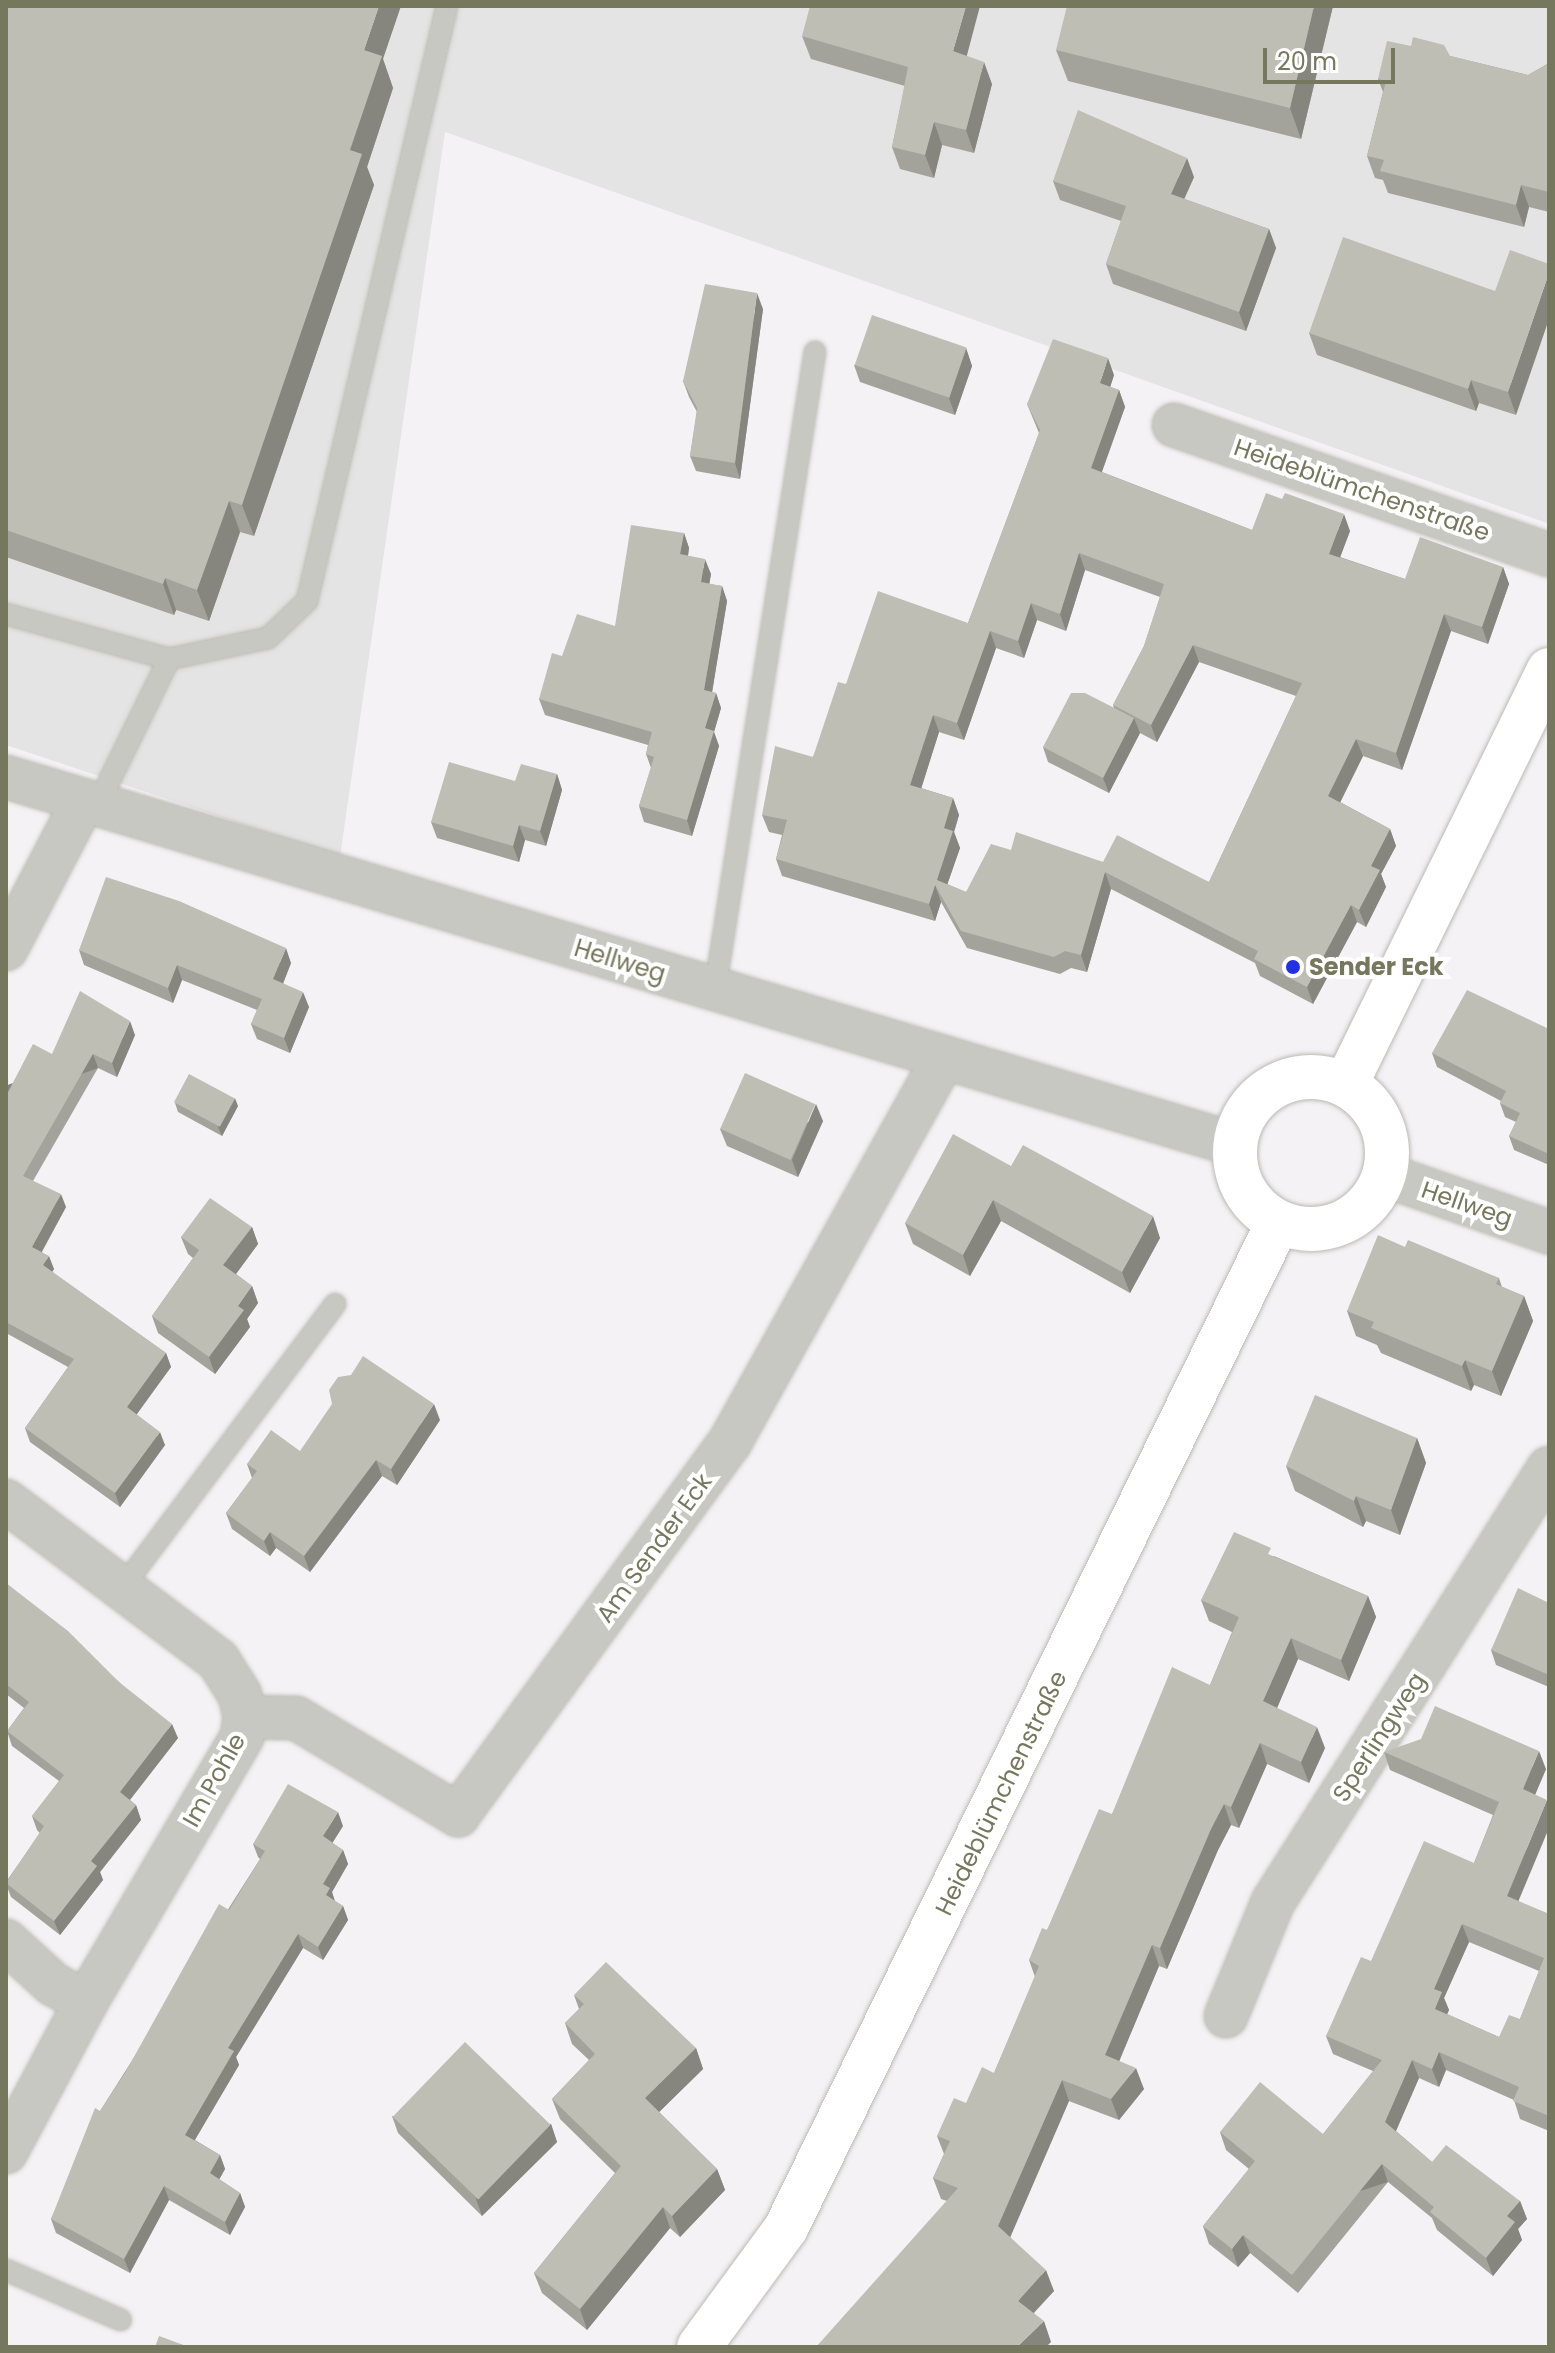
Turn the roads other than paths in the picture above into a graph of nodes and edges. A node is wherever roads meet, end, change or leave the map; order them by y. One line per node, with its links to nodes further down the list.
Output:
1 (447, 6): 6 (lane)
2 (815, 352): 11 (lane)
3 (1174, 425): 4 (street, Heideblümchenstraße)
4 (1549, 555)
5 (6, 614): 6 (lane)
6 (169, 659): 9 (lane)
7 (1549, 670): 13 (street)
8 (6, 777): 9 (street, Hellweg)
9 (90, 804): 10 (street); 11 (street, Hellweg)
10 (6, 949)
11 (715, 989): 12 (street, Hellweg)
12 (944, 1058): 14 (street, Hellweg); 22 (street, Am Sender Eck)
13 (1346, 1084): 14 (street); 15 (street)
14 (1234, 1144): 16 (street)
15 (1385, 1175): 16 (street); 17 (street, Hellweg)
16 (1278, 1223): 29 (street, Heideblümchenstraße)
17 (1549, 1232)
18 (335, 1304): 21 (lane)
19 (1549, 1468): 25 (street, Sperlingweg)
20 (6, 1501): 21 (street, Im Pohle)
21 (122, 1588): 22 (street, Im Pohle)
22 (245, 1717): 24 (street, Im Pohle)
23 (6, 1941): 24 (street)
24 (86, 2002): 26 (street, Im Pohle)
25 (1226, 2016)
26 (6, 2152)
27 (6, 2270): 28 (lane)
28 (121, 2320)
29 (699, 2347)

